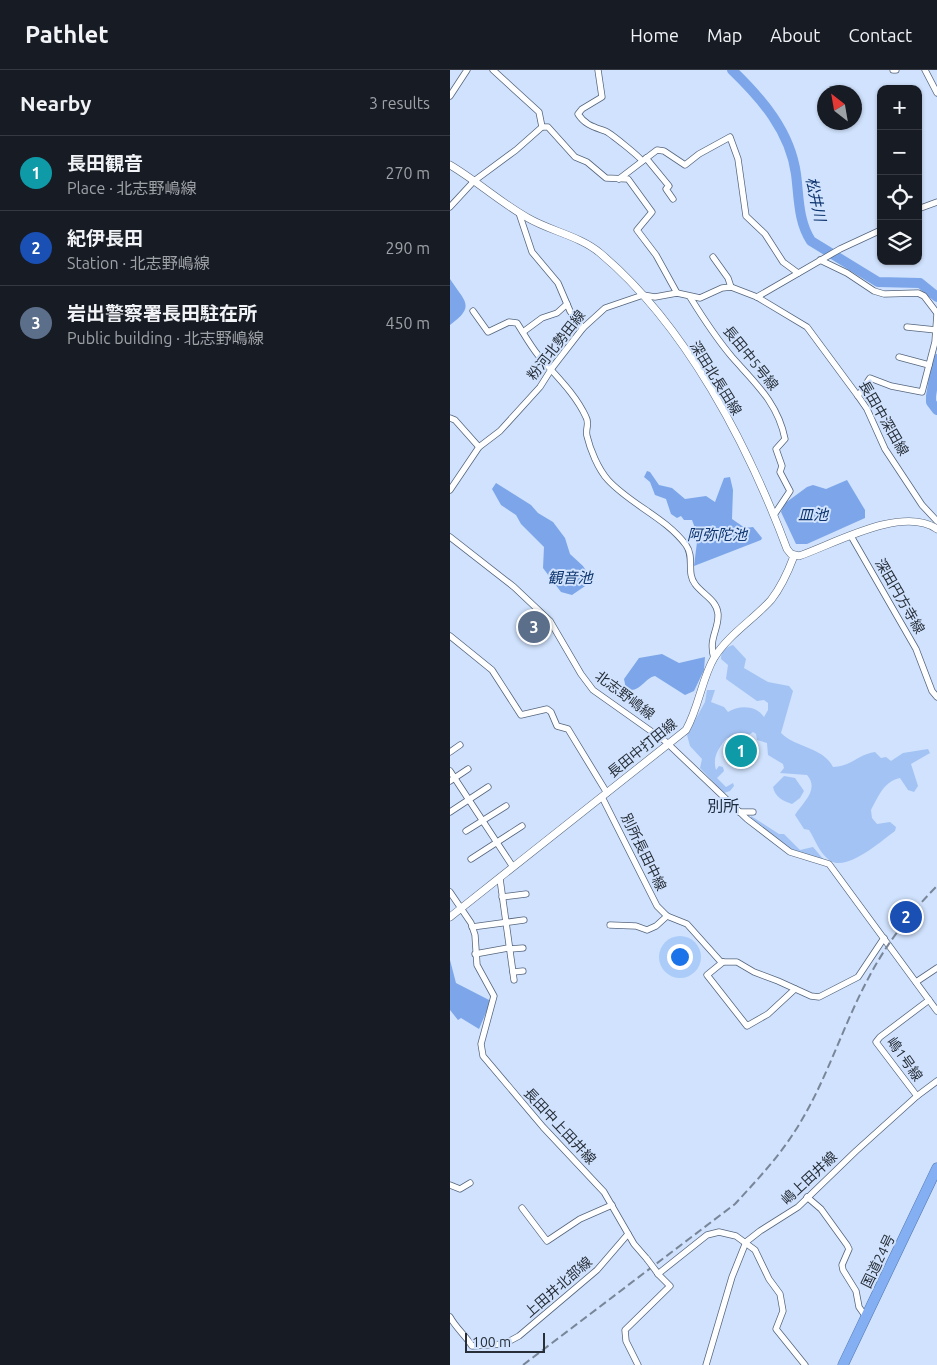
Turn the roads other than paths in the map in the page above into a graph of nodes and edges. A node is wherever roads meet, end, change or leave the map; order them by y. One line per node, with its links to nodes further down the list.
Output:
1 (468, 70): 7 (street)
2 (492, 70): 8 (street)
3 (598, 70): 9 (street)
4 (925, 70): 5 (street)
5 (935, 84): 6 (street)
6 (937, 93)
7 (450, 96)
8 (542, 126): 11 (street); 12 (street)
9 (644, 159): 11 (street); 13 (street); 21 (street)
10 (450, 164): 12 (street, 深田北長田線)
11 (619, 179): 23 (street)
12 (474, 181): 15 (street); 17 (street, 深田北長田線)
13 (673, 199)
14 (937, 202): 16 (street)
15 (450, 207)
16 (922, 208)
17 (519, 213): 24 (street, 深田北長田線); 27 (street)
18 (877, 232): 20 (street)
19 (713, 257): 22 (street)
20 (822, 259): 21 (street); 29 (street)
21 (798, 273): 26 (street)
22 (731, 287): 25 (street); 26 (street)
23 (677, 292): 24 (street, 粉河北勢田線); 25 (street)
24 (643, 295): 30 (street, 粉河北勢田線); 41 (street, 深田北長田線)
25 (690, 297): 41 (street, 長田中5号線)
26 (757, 297): 37 (street, 長田中深田線)
27 (567, 304): 30 (street); 33 (street)
28 (473, 310): 33 (street)
29 (937, 314): 32 (street)
30 (583, 328): 36 (street, 粉河北勢田線)
31 (907, 328): 32 (street)
32 (936, 330): 35 (street)
33 (523, 332): 36 (street)
34 (899, 357): 35 (street)
35 (929, 365): 37 (street)
36 (552, 368): 39 (street, 粉河北勢田線); 48 (street)
37 (858, 396): 42 (street, 長田中深田線)
38 (450, 418): 39 (street)
39 (479, 447): 40 (street, 粉河北勢田線)
40 (450, 490)
41 (774, 516): 46 (street, 深田北長田線)
42 (937, 521)
43 (937, 529): 44 (street)
44 (851, 536): 46 (street); 49 (street, 深田円方寺線)
45 (450, 537): 51 (street, 北志野嶋線)
46 (794, 556): 48 (street, 長田中打田線)
47 (450, 636): 57 (street, 別所長田中線)
48 (714, 658): 51 (street, 長田中打田線)
49 (937, 697)
50 (460, 745): 52 (street)
51 (669, 745): 57 (street, 長田中打田線); 61 (street, 北志野嶋線)
52 (450, 752)
53 (468, 769): 55 (street)
54 (450, 771): 55 (street)
55 (452, 780): 58 (street)
56 (488, 787): 58 (street)
57 (604, 795): 68 (street, 長田中打田線); 74 (street, 別所長田中線)
58 (469, 800): 60 (street); 63 (street)
59 (506, 806): 63 (street)
60 (450, 812)
61 (739, 812): 62 (street); 80 (street, 北志野嶋線)
62 (752, 812)
63 (482, 821): 65 (street); 66 (street)
64 (522, 826): 66 (street)
65 (466, 832)
66 (496, 843): 67 (street); 68 (street)
67 (472, 859)
68 (513, 867): 69 (street, 長田中打田線)
69 (500, 879): 72 (street); 73 (street, 長田中打田線)
70 (450, 892): 73 (street, 長田中上田井線)
71 (526, 894): 72 (street)
72 (502, 897): 77 (street)
73 (461, 909): 75 (street, 長田中打田線); 79 (street, 長田中上田井線)
74 (666, 916): 78 (street); 84 (street, 別所長田中線)
75 (450, 917)
76 (524, 920): 77 (street)
77 (505, 923): 79 (street); 82 (street)
78 (610, 924)
79 (472, 927): 83 (street, 長田中上田井線)
80 (884, 938): 89 (street, 北志野嶋線); 90 (street, 別所長田中線)
81 (523, 948): 82 (street)
82 (509, 949): 83 (street); 87 (street)
83 (475, 954): 99 (street, 長田中上田井線)
84 (723, 962): 90 (street, 別所長田中線); 90 (street)
85 (937, 968): 89 (street)
86 (523, 971): 87 (street)
87 (513, 972): 88 (street)
88 (514, 980)
89 (916, 982): 91 (street, 北志野嶋線)
90 (795, 989)
91 (929, 1000): 92 (street, 北志野嶋線); 94 (street, 嶋1号線)
92 (937, 1011)
93 (937, 1081): 94 (street, 嶋上田井線)
94 (916, 1096): 98 (street, 嶋上田井線)
95 (937, 1168): 104 (highway, 国道24号)
96 (470, 1183): 97 (street)
97 (450, 1184)
98 (807, 1197): 102 (street, 嶋上田井線); 104 (street)
99 (612, 1204): 100 (street); 101 (street, 長田中上田井線)
100 (522, 1208)
101 (628, 1234): 103 (street, 長田中上田井線, bridge); 105 (street, 上田井北部線)
102 (746, 1242): 103 (street); 107 (street); 108 (street)
103 (657, 1273): 106 (street, 長田中上田井線)
104 (866, 1316): 109 (highway, 国道24号)
105 (450, 1317)
106 (638, 1365)
107 (706, 1365)
108 (804, 1365)
109 (843, 1365)

